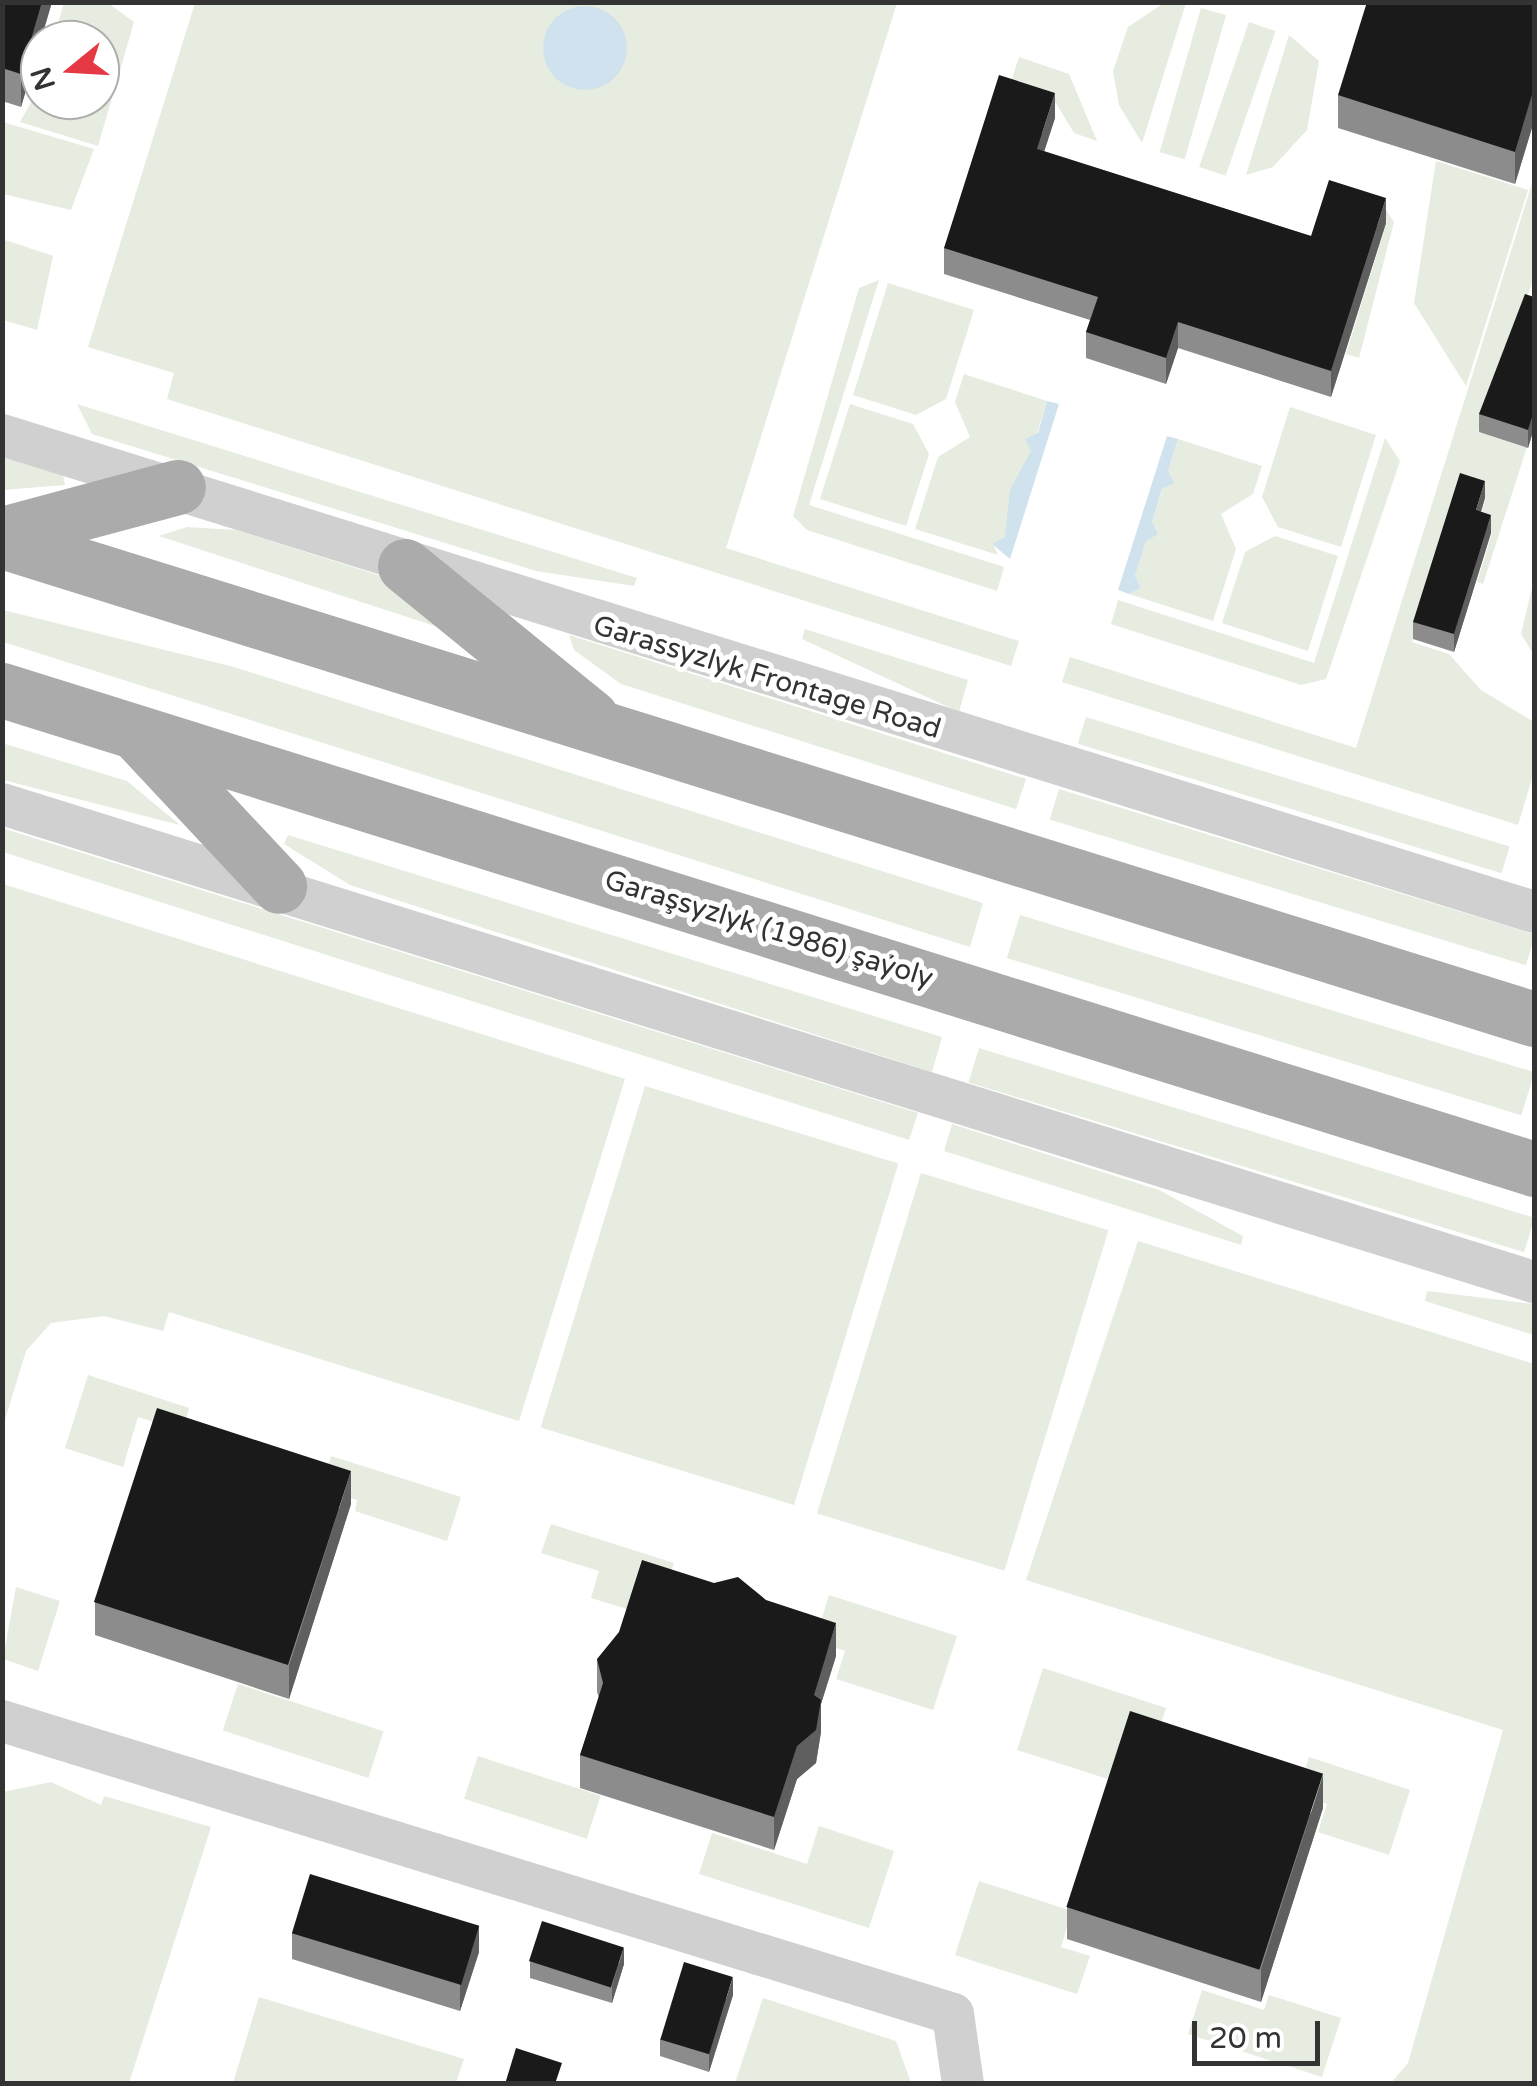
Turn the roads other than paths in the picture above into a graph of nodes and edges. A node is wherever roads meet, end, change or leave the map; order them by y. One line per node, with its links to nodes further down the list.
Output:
1 (2, 434): 2 (street, Garassyzlyk Frontage Road)
2 (178, 487): 3 (main road); 4 (street, Garassyzlyk Frontage Road)
3 (2, 537): 7 (main road)
4 (405, 566): 7 (main road); 10 (street, Garassyzlyk Frontage Road)
5 (2, 690): 6 (main road, Garaşsyzlyk (1986) şaýoly)
6 (135, 731): 9 (main road); 12 (main road, Garaşsyzlyk (1986) şaýoly)
7 (613, 734): 11 (main road)
8 (2, 804): 9 (street)
9 (279, 886): 13 (street)
10 (1534, 912)
11 (1534, 1020)
12 (1534, 1169)
13 (1534, 1282)
14 (2, 1721): 15 (street)
15 (963, 2084)

